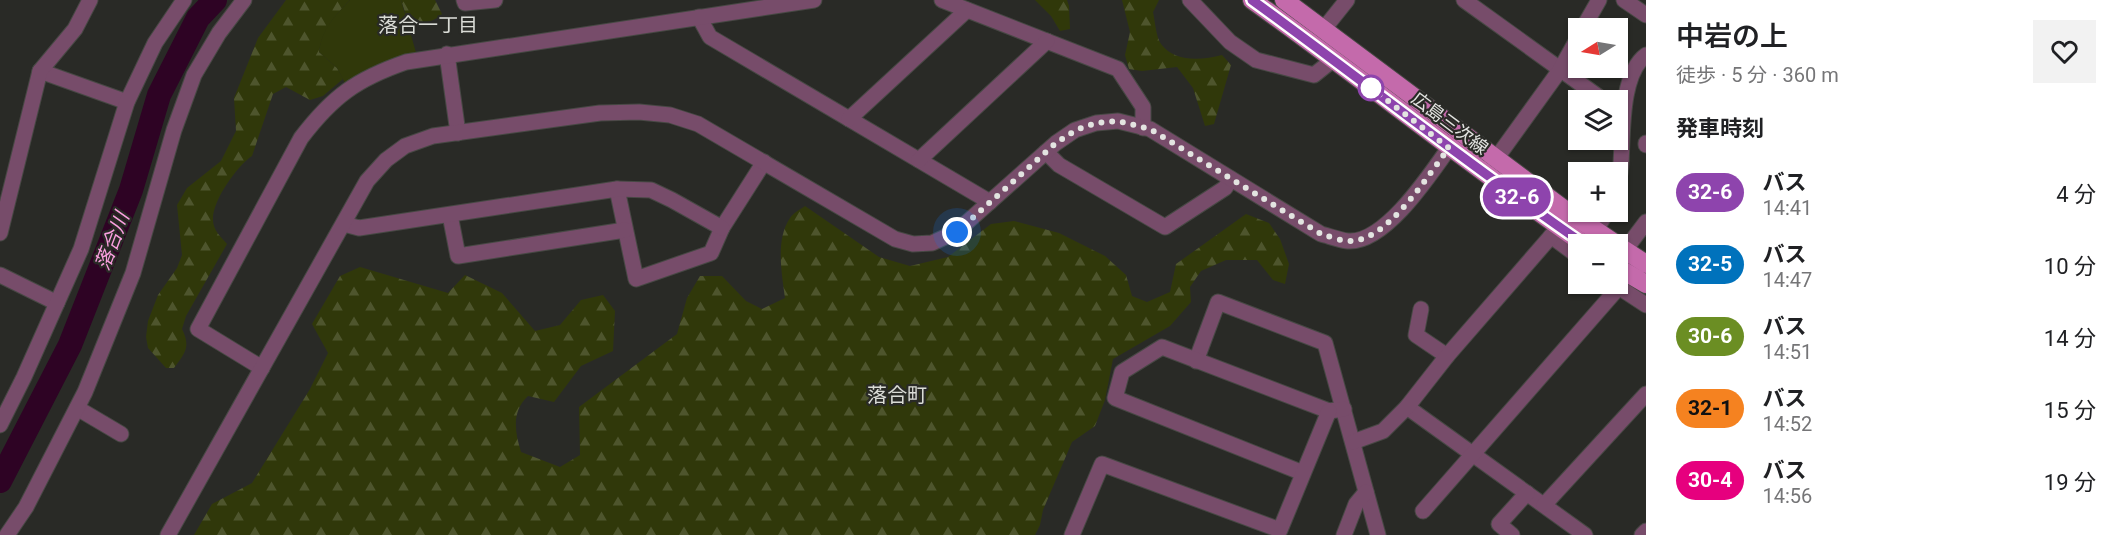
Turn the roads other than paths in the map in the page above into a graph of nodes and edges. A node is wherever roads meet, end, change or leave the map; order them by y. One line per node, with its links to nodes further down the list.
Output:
1 (90, 0): 26 (street)
2 (184, 0): 29 (street)
3 (244, 0): 69 (street)
4 (464, 0): 5 (street)
5 (495, 0)
6 (814, 0): 17 (street)
7 (942, 0): 15 (street)
8 (1190, 0): 24 (street)
9 (1252, 0): 24 (main road, 広島三次線)
10 (1284, 0): 19 (main road, 広島三次線)
11 (1347, 0): 19 (street)
12 (1464, 0): 25 (street)
13 (1599, 0): 18 (street)
14 (1624, 0): 16 (street)
15 (967, 10): 20 (street); 30 (street)
16 (1646, 15)
17 (699, 17): 21 (street); 30 (street)
18 (1589, 18)
19 (1323, 30): 32 (main road, 広島三次線)
20 (1047, 41): 31 (street); 37 (street)
21 (447, 54): 33 (street); 66 (street)
22 (1646, 55): 28 (street)
23 (1568, 56): 25 (street)
24 (1334, 59): 34 (main road, 広島三次線)
25 (1560, 70): 27 (street); 36 (street)
26 (40, 71): 29 (street); 49 (street)
27 (1589, 90)
28 (1627, 90)
29 (127, 102): 61 (street)
30 (849, 119): 37 (street)
31 (1143, 128): 35 (street); 40 (street)
32 (1461, 131): 34 (street); 36 (main road, 広島三次線)
33 (458, 133): 38 (street); 45 (street)
34 (1449, 148): 39 (main road, 広島三次線); 40 (street)
35 (1046, 152): 40 (street); 42 (street)
36 (1496, 158): 39 (street); 51 (main road, 広島三次線)
37 (919, 160): 42 (street)
38 (764, 162): 42 (street); 46 (street)
39 (1485, 174): 48 (main road, 広島三次線)
40 (1231, 179)
41 (617, 189): 43 (street); 46 (street); 47 (street)
42 (990, 202)
43 (450, 214): 45 (street); 47 (street)
44 (1646, 222): 52 (street)
45 (344, 224): 66 (street)
46 (722, 228): 47 (street)
47 (625, 230)
48 (1555, 232): 50 (main road, 広島三次線); 53 (street); 64 (street)
49 (0, 233)
50 (1568, 234)
51 (1585, 234)
52 (1628, 239)
53 (1568, 246)
54 (1628, 252): 55 (main road, 広島三次線)
55 (1646, 264)
56 (1628, 273): 58 (main road)
57 (0, 275): 61 (street)
58 (1646, 284)
59 (1628, 293): 62 (street)
60 (1609, 294): 74 (street)
61 (57, 303): 71 (street)
62 (1646, 305)
63 (1421, 309): 64 (street)
64 (1447, 356): 68 (street)
65 (1196, 361): 70 (street); 70 (street); 75 (street)
66 (262, 368): 83 (street)
67 (1646, 394): 78 (street)
68 (1407, 406): 73 (street); 74 (street)
69 (77, 408): 72 (street); 82 (street)
70 (1336, 410): 73 (street); 75 (street)
71 (0, 425)
72 (121, 434)
73 (1353, 442): 76 (street)
74 (1473, 455): 77 (street); 79 (street)
75 (1303, 473): 81 (street)
76 (1366, 492): 85 (street); 86 (street)
77 (1527, 493): 78 (street); 87 (street)
78 (1544, 505): 88 (street)
79 (1423, 511)
80 (1646, 531): 89 (street)
81 (1279, 533): 84 (street)
82 (7, 535)
83 (168, 535)
84 (1072, 535)
85 (1344, 535)
86 (1378, 535)
87 (1512, 535)
88 (1585, 535)
89 (1642, 535)

